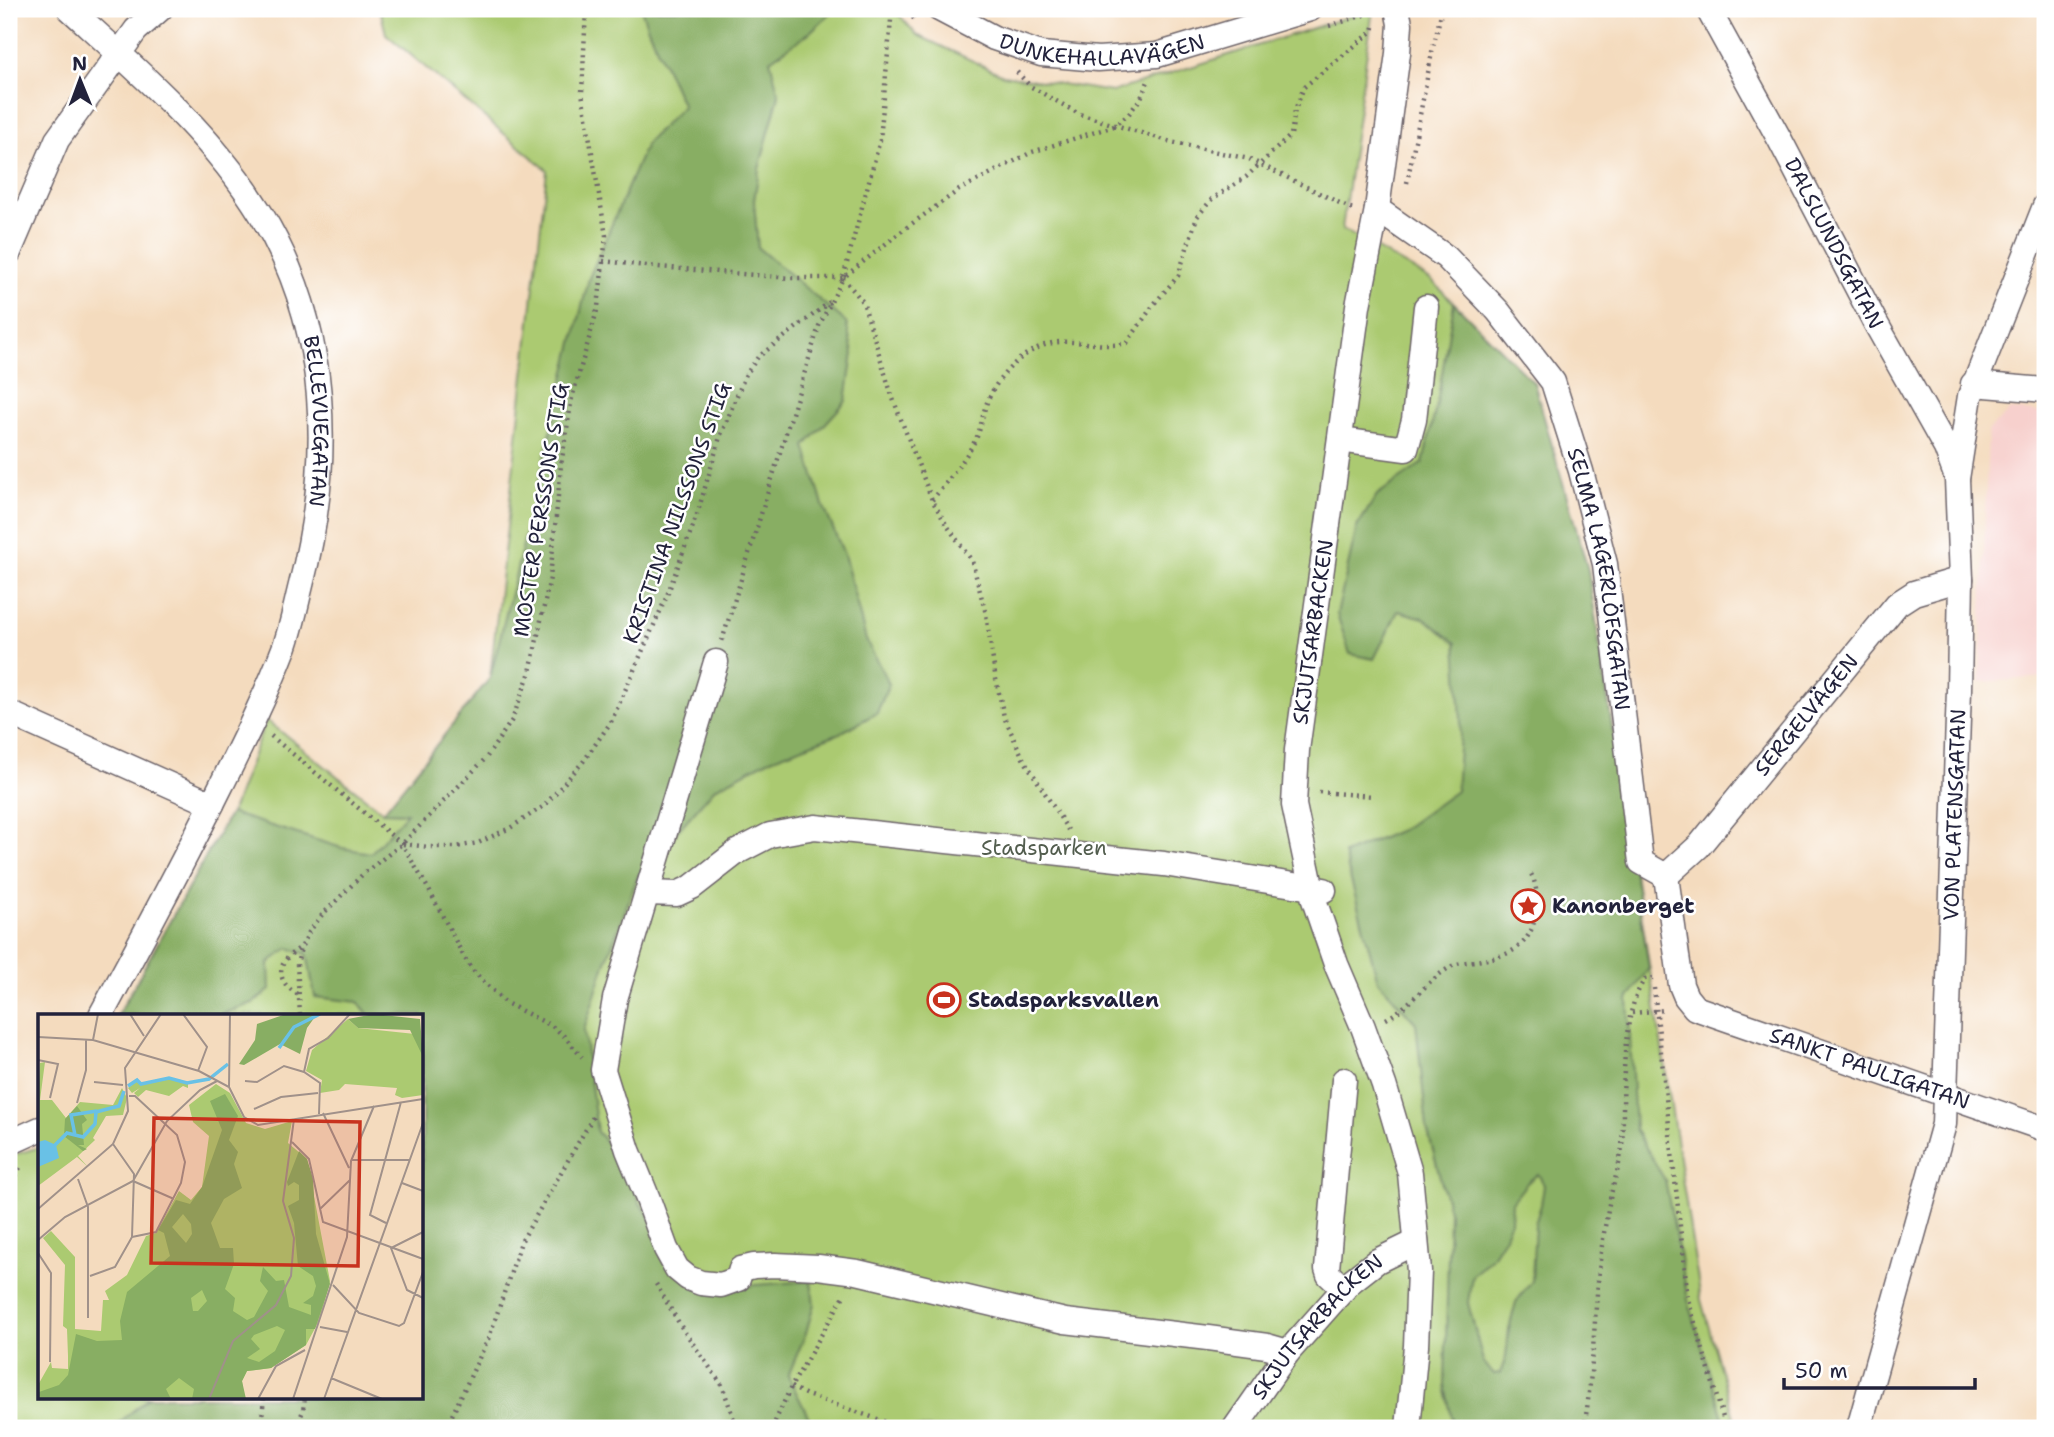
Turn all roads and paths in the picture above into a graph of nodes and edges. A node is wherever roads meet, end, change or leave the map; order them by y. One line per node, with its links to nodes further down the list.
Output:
1 (70, 9): 11 (street, BELLEVUEGATAN)
2 (160, 9): 11 (street)
3 (586, 9): 19 (path, MOSTER PERSSONS STIG)
4 (892, 9): 20 (path)
5 (939, 9): 6 (street, DUNKEHALLAVÄGEN)
6 (1310, 9)
7 (1397, 9): 17 (street, SKJUTSARBACKEN)
8 (1442, 9): 17 (path)
9 (1708, 9): 26 (street, DALSLUNDSGATAN)
10 (1373, 31): 15 (path)
11 (118, 53): 18 (street); 31 (street, BELLEVUEGATAN)
12 (1016, 71): 14 (path)
13 (1149, 79): 14 (path)
14 (1114, 126): 15 (path); 20 (path)
15 (1261, 164): 17 (path); 27 (path)
16 (2045, 206): 23 (street, VON PLATENSGATAN)
17 (1385, 214): 25 (street, SKJUTSARBACKEN); 38 (street, SELMA LAGERLÖFSGATAN)
18 (9, 252)
19 (603, 261): 20 (path); 35 (path, MOSTER PERSSONS STIG)
20 (843, 278): 21 (path); 27 (path)
21 (831, 301): 29 (path); 35 (path, KRISTINA NILSSONS STIG)
22 (1426, 307): 25 (street)
23 (1973, 384): 24 (street); 26 (street, VON PLATENSGATAN)
24 (2045, 390)
25 (1340, 440): 39 (street, SKJUTSARBACKEN)
26 (1957, 478): 28 (street, VON PLATENSGATAN)
27 (932, 500): 36 (path)
28 (1961, 579): 38 (street, SERGELVÄGEN); 51 (street, VON PLATENSGATAN)
29 (716, 662): 40 (street)
30 (9, 713): 34 (street)
31 (253, 722): 34 (street, BELLEVUEGATAN); 35 (path)
32 (1318, 792): 33 (path)
33 (1373, 796)
34 (212, 804): 46 (street, BELLEVUEGATAN)
35 (402, 844): 41 (path, MOSTER PERSSONS STIG); 49 (path)
36 (1086, 857): 39 (street); 40 (street)
37 (1529, 871): 48 (path)
38 (1666, 876): 51 (street, SANKT PAULIGATAN)
39 (1318, 889): 55 (street, SKJUTSARBACKEN)
40 (647, 893): 49 (street)
41 (301, 948): 42 (path, MOSTER PERSSONS STIG); 42 (path)
42 (298, 995): 47 (path, MOSTER PERSSONS STIG)
43 (1664, 1010): 44 (path)
44 (1657, 1011): 45 (path); 45 (path); 72 (path)
45 (1632, 1013): 71 (path)
46 (102, 1014)
47 (300, 1014)
48 (1379, 1022)
49 (606, 1080): 56 (street); 65 (path)
50 (1344, 1080): 58 (street)
51 (1946, 1095): 52 (street, SANKT PAULIGATAN); 73 (street, VON PLATENSGATAN)
52 (2045, 1129)
53 (38, 1130): 54 (street)
54 (9, 1143)
55 (1416, 1242): 58 (street, SKJUTSARBACKEN); 70 (street, SKJUTSARBACKEN)
56 (857, 1272): 59 (street); 60 (path)
57 (654, 1281): 66 (path)
58 (1344, 1289): 59 (street, SKJUTSARBACKEN)
59 (1288, 1352): 69 (street, SKJUTSARBACKEN)
60 (791, 1387): 67 (path); 68 (path)
61 (264, 1398): 63 (path)
62 (306, 1398): 64 (path)
63 (261, 1428)
64 (296, 1428)
65 (446, 1428)
66 (737, 1428)
67 (772, 1428)
68 (979, 1428)
69 (1235, 1428)
70 (1408, 1428)
71 (1584, 1428)
72 (1726, 1428)
73 (1859, 1428)

